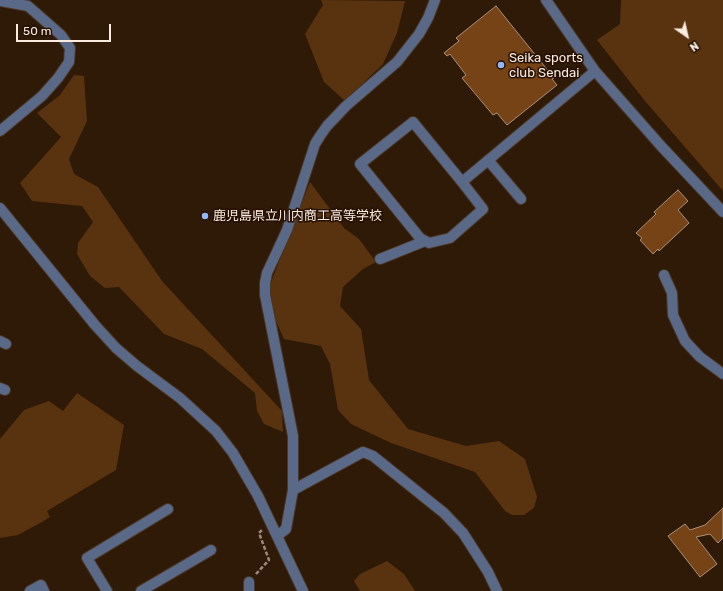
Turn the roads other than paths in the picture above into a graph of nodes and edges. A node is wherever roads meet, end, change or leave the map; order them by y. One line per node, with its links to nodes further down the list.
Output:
1 (435, 0): 15 (street)
2 (546, 0): 4 (street)
3 (0, 1): 5 (street)
4 (595, 71): 6 (street); 10 (street)
5 (0, 131)
6 (488, 160): 7 (street); 8 (street)
7 (462, 182): 11 (street); 11 (street)
8 (521, 199)
9 (0, 208): 17 (street)
10 (723, 212)
11 (426, 241): 12 (street)
12 (380, 259)
13 (664, 275): 14 (street)
14 (723, 374)
15 (294, 490): 17 (street); 24 (street)
16 (168, 509): 21 (street)
17 (277, 536): 23 (street)
18 (211, 550): 22 (street)
19 (30, 591): 20 (street)
20 (44, 591)
21 (107, 591)
22 (141, 591)
23 (303, 591)
24 (497, 591)

